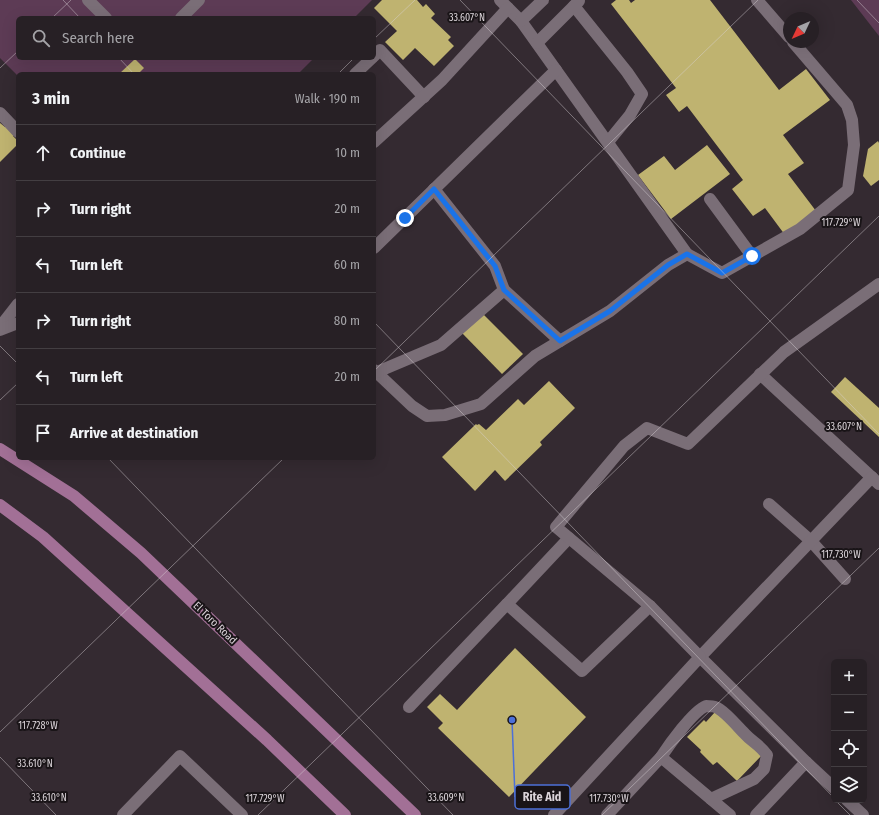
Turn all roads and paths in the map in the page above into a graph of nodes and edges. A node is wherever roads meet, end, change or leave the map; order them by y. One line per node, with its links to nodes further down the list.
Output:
1 (88, 0): 7 (lane)
2 (198, 0): 8 (lane)
3 (543, 0): 9 (lane)
4 (757, 0): 10 (lane)
5 (577, 3): 11 (lane); 21 (lane)
6 (504, 4): 9 (lane); 17 (lane)
7 (104, 16)
8 (183, 16)
9 (521, 20): 11 (lane)
10 (783, 30)
11 (537, 43): 15 (lane)
12 (798, 48): 26 (lane)
13 (376, 54): 17 (lane)
14 (370, 60): 16 (lane)
15 (556, 70): 21 (lane); 22 (lane)
16 (357, 72)
17 (424, 97): 20 (lane)
18 (0, 113): 19 (lane)
19 (16, 130)
20 (376, 140)
21 (608, 142): 25 (lane)
22 (434, 189): 24 (lane); 28 (lane)
23 (710, 199): 26 (lane)
24 (376, 246)
25 (687, 254): 26 (lane); 32 (lane)
26 (752, 256)
27 (879, 284): 35 (lane)
28 (504, 290): 32 (lane); 33 (lane)
29 (16, 307): 31 (lane)
30 (16, 324): 31 (lane)
31 (0, 329)
32 (560, 341): 34 (lane)
33 (376, 371)
34 (376, 372)
35 (760, 374): 39 (lane); 42 (lane)
36 (0, 449): 37 (main road, El Toro Road)
37 (16, 459)
38 (17, 460): 57 (main road, El Toro Road)
39 (876, 480): 43 (lane)
40 (769, 504): 43 (lane)
41 (0, 505): 56 (main road)
42 (569, 538): 45 (lane); 46 (lane)
43 (811, 541): 44 (lane); 47 (lane)
44 (845, 579)
45 (507, 604): 46 (lane); 48 (lane)
46 (650, 606): 47 (lane)
47 (700, 657): 50 (lane); 58 (lane)
48 (409, 707)
49 (661, 757): 52 (lane); 52 (lane); 59 (lane)
50 (806, 762): 51 (lane); 61 (lane)
51 (831, 785)
52 (711, 799): 60 (lane)
53 (850, 803): 62 (lane)
54 (123, 815): 55 (lane)
55 (242, 815)
56 (345, 815)
57 (415, 815)
58 (554, 815)
59 (607, 815)
60 (730, 815)
61 (756, 815)
62 (863, 815)

